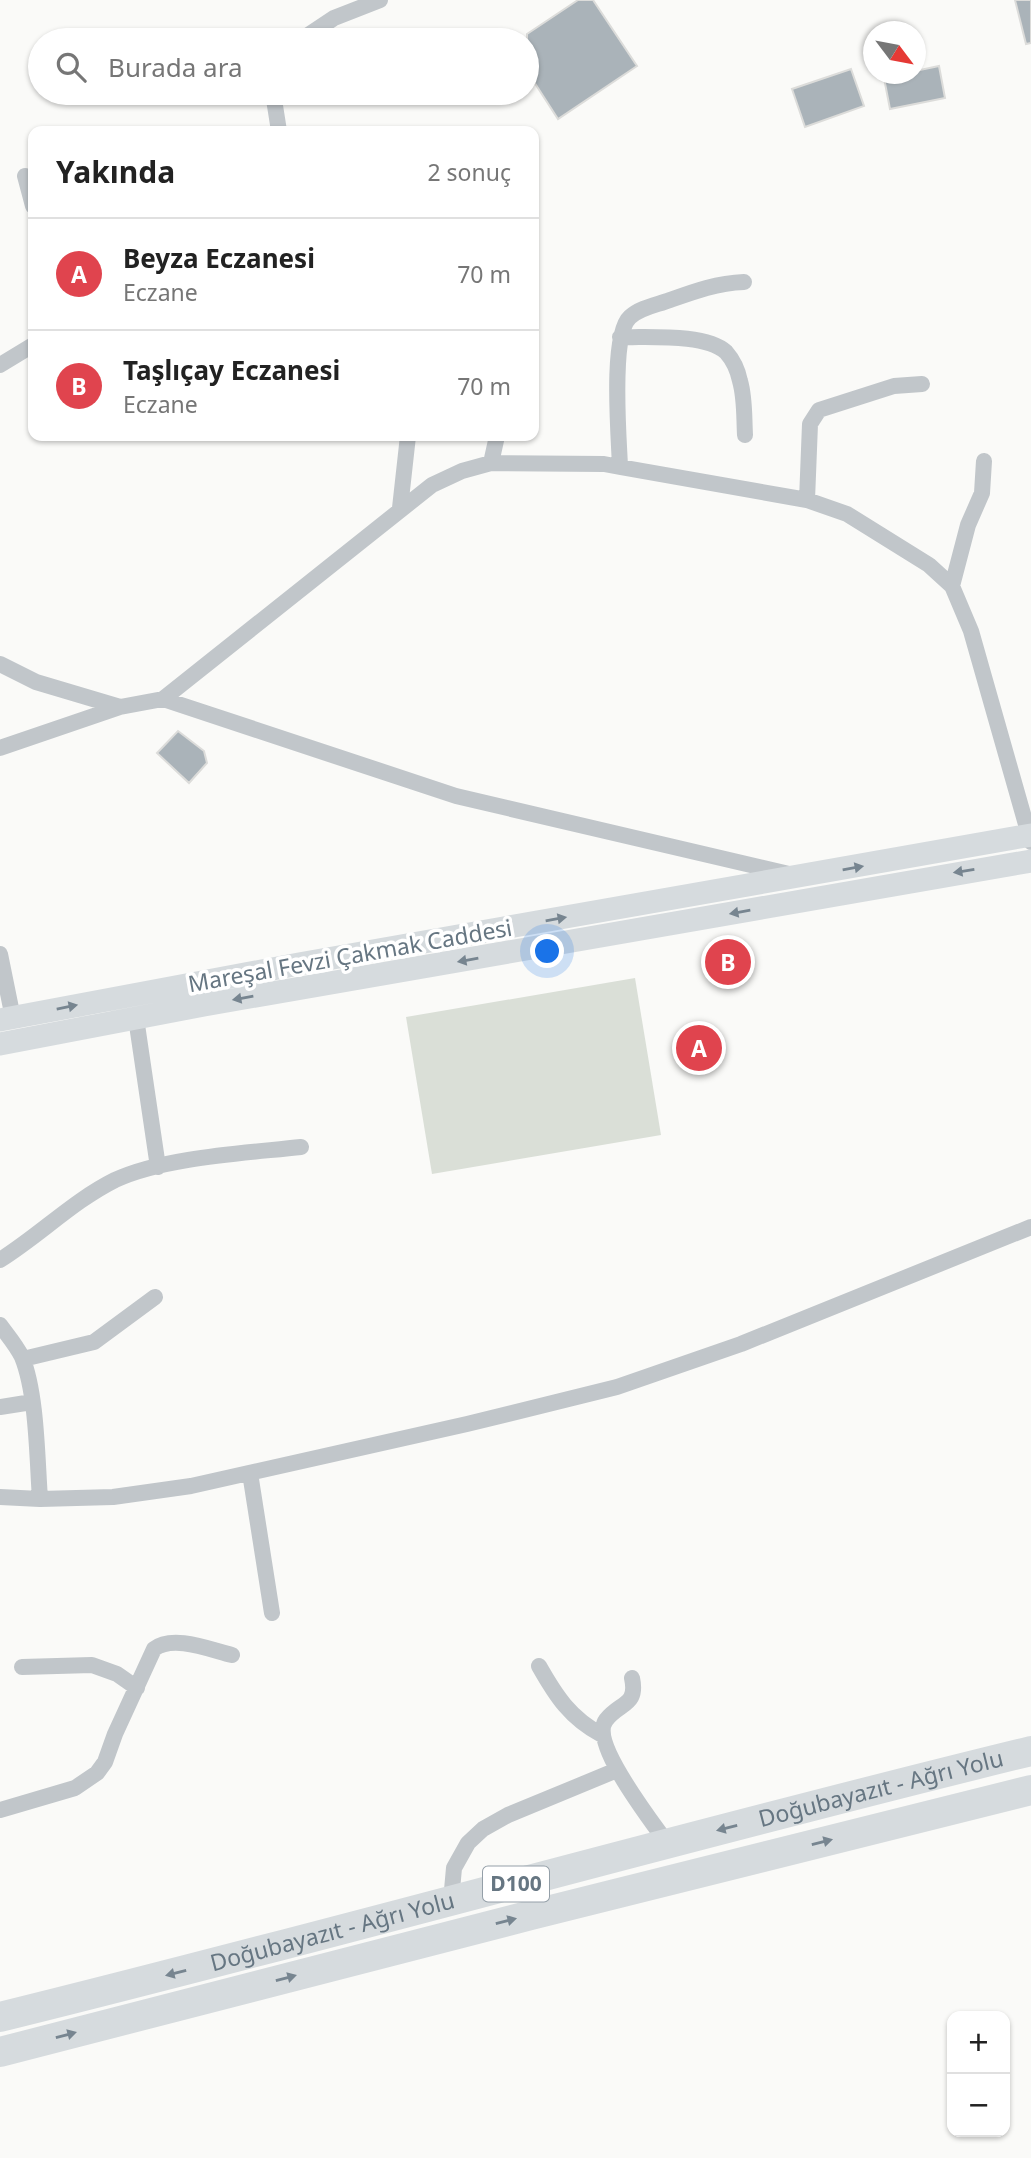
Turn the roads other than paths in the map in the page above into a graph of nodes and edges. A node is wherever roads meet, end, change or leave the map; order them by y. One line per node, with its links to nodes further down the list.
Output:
1 (380, 0): 2 (street)
2 (319, 28)
3 (275, 105): 4 (street)
4 (278, 126)
5 (25, 176): 6 (street)
6 (28, 187)
7 (744, 282): 8 (street)
8 (620, 337): 12 (street); 17 (street)
9 (28, 348): 10 (street)
10 (0, 365)
11 (922, 384): 18 (street)
12 (745, 435)
13 (407, 441): 19 (street)
14 (496, 441): 16 (street)
15 (984, 461): 20 (street)
16 (491, 463): 17 (street); 19 (street)
17 (620, 467): 18 (street)
18 (807, 500): 20 (street)
19 (400, 508): 22 (street)
20 (952, 586): 25 (street)
21 (0, 664): 23 (street)
22 (163, 699): 23 (street); 27 (street)
23 (120, 707): 24 (street)
24 (0, 748)
25 (1030, 838): 27 (street, Mareşal Fevzi Çakmak Caddesi, one-way to 25)
26 (1031, 861): 29 (street, Mareşal Fevzi Çakmak Caddesi, one-way to 29)
27 (802, 877): 30 (street, Mareşal Fevzi Çakmak Caddesi, one-way to 27)
28 (0, 954): 30 (street)
29 (136, 1018): 31 (street, Mareşal Fevzi Çakmak Caddesi); 33 (street)
30 (6, 1019)
31 (0, 1044)
32 (301, 1147): 33 (street)
33 (158, 1167): 35 (street)
34 (1031, 1227): 41 (street)
35 (0, 1260)
36 (155, 1297): 38 (street)
37 (0, 1325): 38 (street)
38 (23, 1359): 39 (street)
39 (32, 1402): 40 (street); 43 (street)
40 (0, 1407)
41 (250, 1473): 43 (street); 44 (street)
42 (0, 1497): 43 (street)
43 (40, 1499)
44 (272, 1613)
45 (232, 1655): 49 (street)
46 (539, 1666): 50 (street)
47 (22, 1667): 49 (street)
48 (632, 1678): 50 (street)
49 (137, 1688): 54 (street)
50 (602, 1735): 52 (street)
51 (1031, 1751): 55 (highway, Doğubayazıt - Ağrı Yolu / D100, one-way to 55)
52 (617, 1770): 55 (street); 56 (street)
53 (1031, 1790): 58 (highway, Doğubayazıt - Ağrı Yolu / D100, one-way to 53)
54 (0, 1810)
55 (667, 1843): 56 (highway, Doğubayazıt - Ağrı Yolu / D100)
56 (450, 1901): 57 (highway, Doğubayazıt - Ağrı Yolu / D100, one-way to 57)
57 (0, 2017)
58 (0, 2053)

